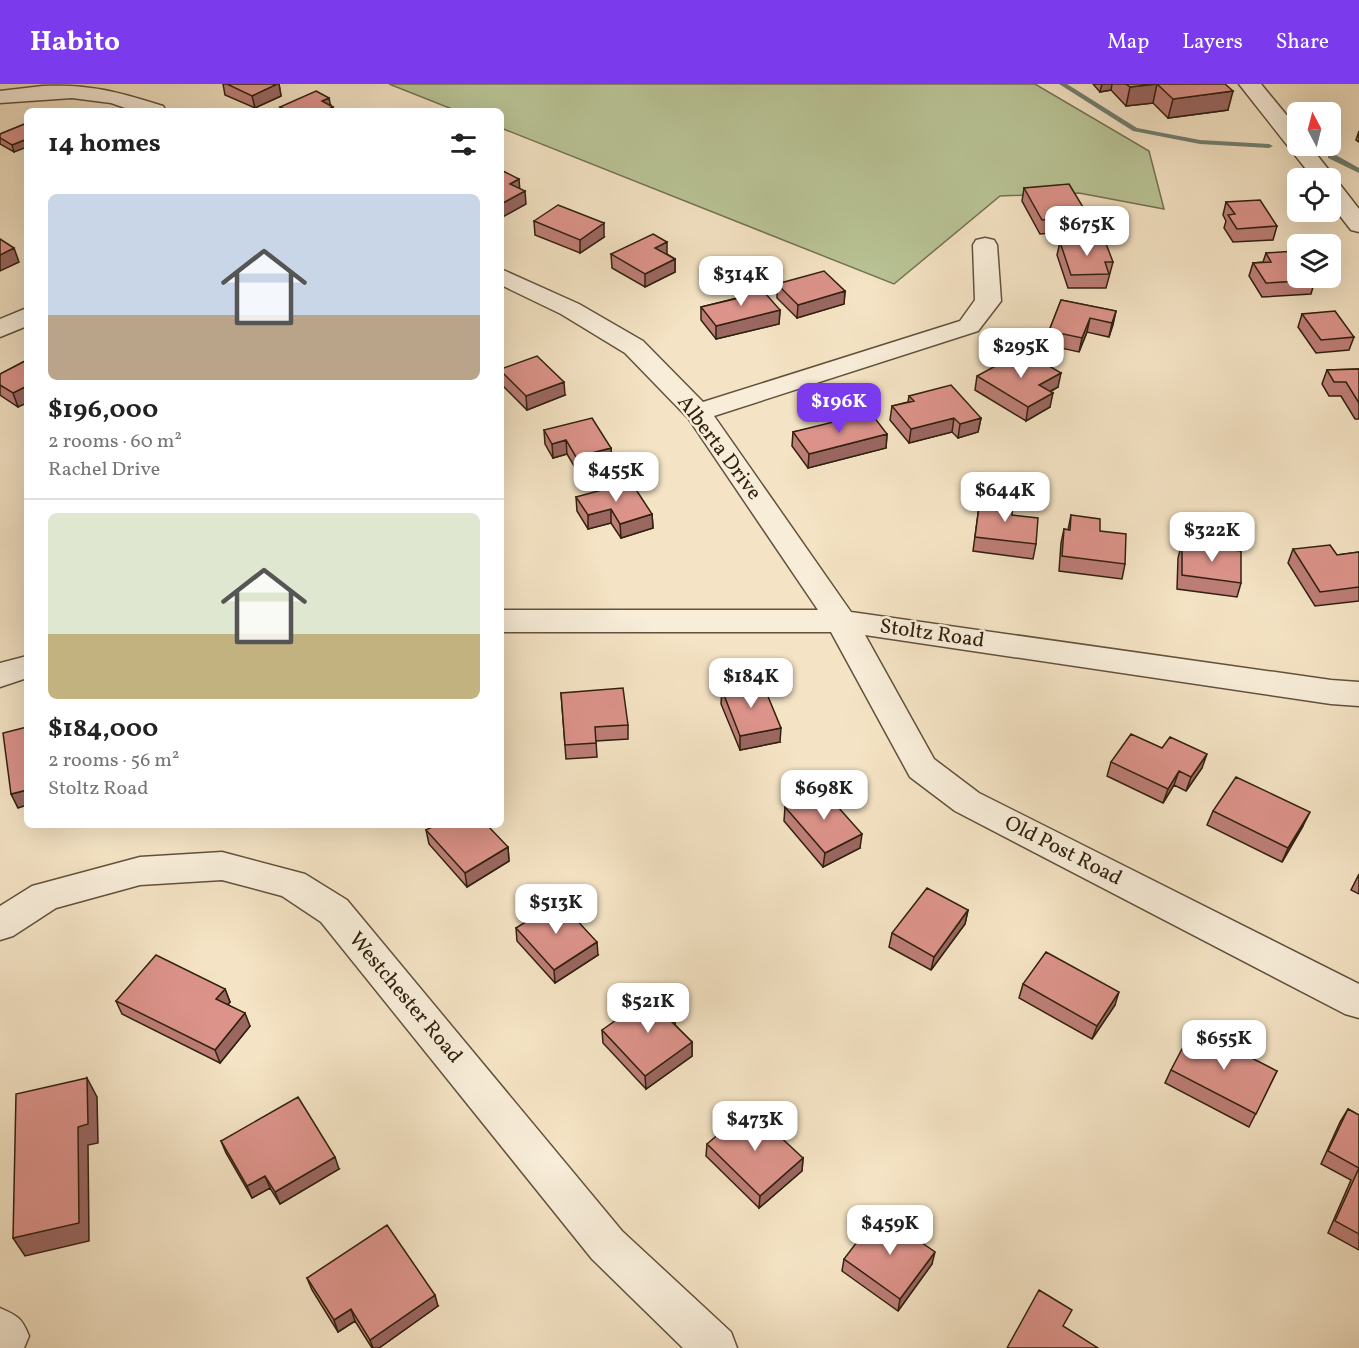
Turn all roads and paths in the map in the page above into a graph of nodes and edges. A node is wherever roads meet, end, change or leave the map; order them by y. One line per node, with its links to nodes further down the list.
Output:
1 (1250, 84): 4 (street)
2 (0, 97): 3 (street)
3 (146, 108)
4 (1287, 131)
5 (1307, 156): 6 (street)
6 (1316, 168)
7 (1341, 199): 8 (street)
8 (1355, 214)
9 (985, 245): 13 (street)
10 (504, 277): 13 (street, Alberta Drive)
11 (24, 317): 12 (street)
12 (0, 329)
13 (698, 412): 15 (street, Alberta Drive)
14 (504, 621): 15 (street, Stoltz Road)
15 (841, 621): 18 (street, Stoltz Road); 20 (street, Old Post Road)
16 (24, 668): 17 (street)
17 (0, 675)
18 (1359, 694)
19 (0, 925): 21 (street, Westchester Road)
20 (1359, 1002)
21 (715, 1348)

